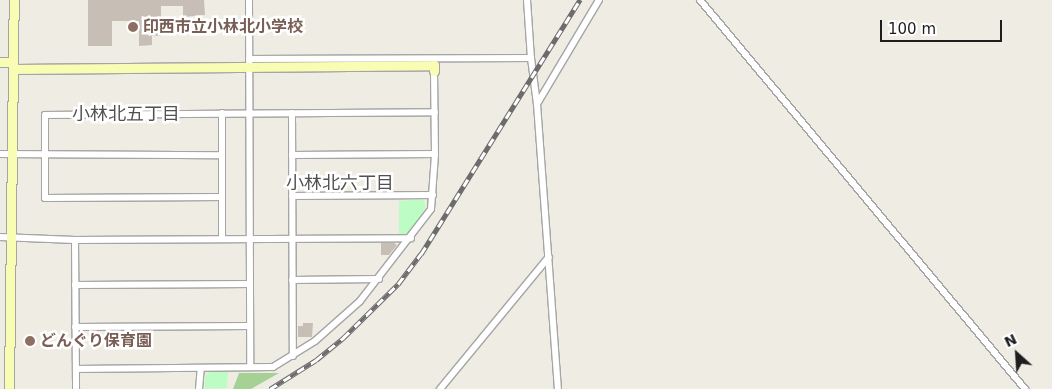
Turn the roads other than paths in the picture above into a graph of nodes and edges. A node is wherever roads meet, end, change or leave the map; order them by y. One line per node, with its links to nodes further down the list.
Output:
1 (14, 0): 9 (street)
2 (249, 0): 8 (street)
3 (527, 0): 6 (street)
4 (599, 0): 11 (street)
5 (700, 0): 48 (street)
6 (531, 58): 8 (street); 11 (street)
7 (0, 62): 9 (street)
8 (250, 63): 9 (street); 10 (street); 14 (street)
9 (13, 66): 18 (street)
10 (434, 71): 12 (street)
11 (537, 104): 32 (street)
12 (434, 112): 15 (street); 17 (street)
13 (222, 113): 14 (street); 19 (street); 21 (street)
14 (250, 113): 15 (street); 30 (street)
15 (292, 113): 20 (street)
16 (0, 154): 18 (street)
17 (435, 154): 20 (street); 22 (street)
18 (14, 155): 21 (street); 26 (street)
19 (222, 155): 21 (street); 24 (street)
20 (292, 155): 23 (street)
21 (45, 156): 24 (street)
22 (433, 195): 23 (street); 28 (street)
23 (292, 196): 27 (street)
24 (222, 197): 29 (street)
25 (0, 237): 26 (street)
26 (14, 237): 31 (street); 43 (street)
27 (292, 238): 28 (street); 30 (street); 34 (street)
28 (411, 238): 33 (street)
29 (222, 239): 30 (street); 31 (street)
30 (250, 239): 35 (street)
31 (75, 240): 36 (street)
32 (548, 257): 46 (street); 47 (street)
33 (379, 279): 34 (street); 39 (street)
34 (292, 280): 39 (street)
35 (250, 284): 36 (street); 37 (street)
36 (75, 285): 38 (street)
37 (250, 326): 38 (street); 40 (street)
38 (75, 327): 41 (street)
39 (293, 356): 40 (street)
40 (250, 367): 42 (street)
41 (76, 368): 42 (street); 44 (street)
42 (201, 368): 45 (street)
43 (9, 389)
44 (76, 389)
45 (200, 389)
46 (440, 389)
47 (558, 389)
48 (1025, 389)

